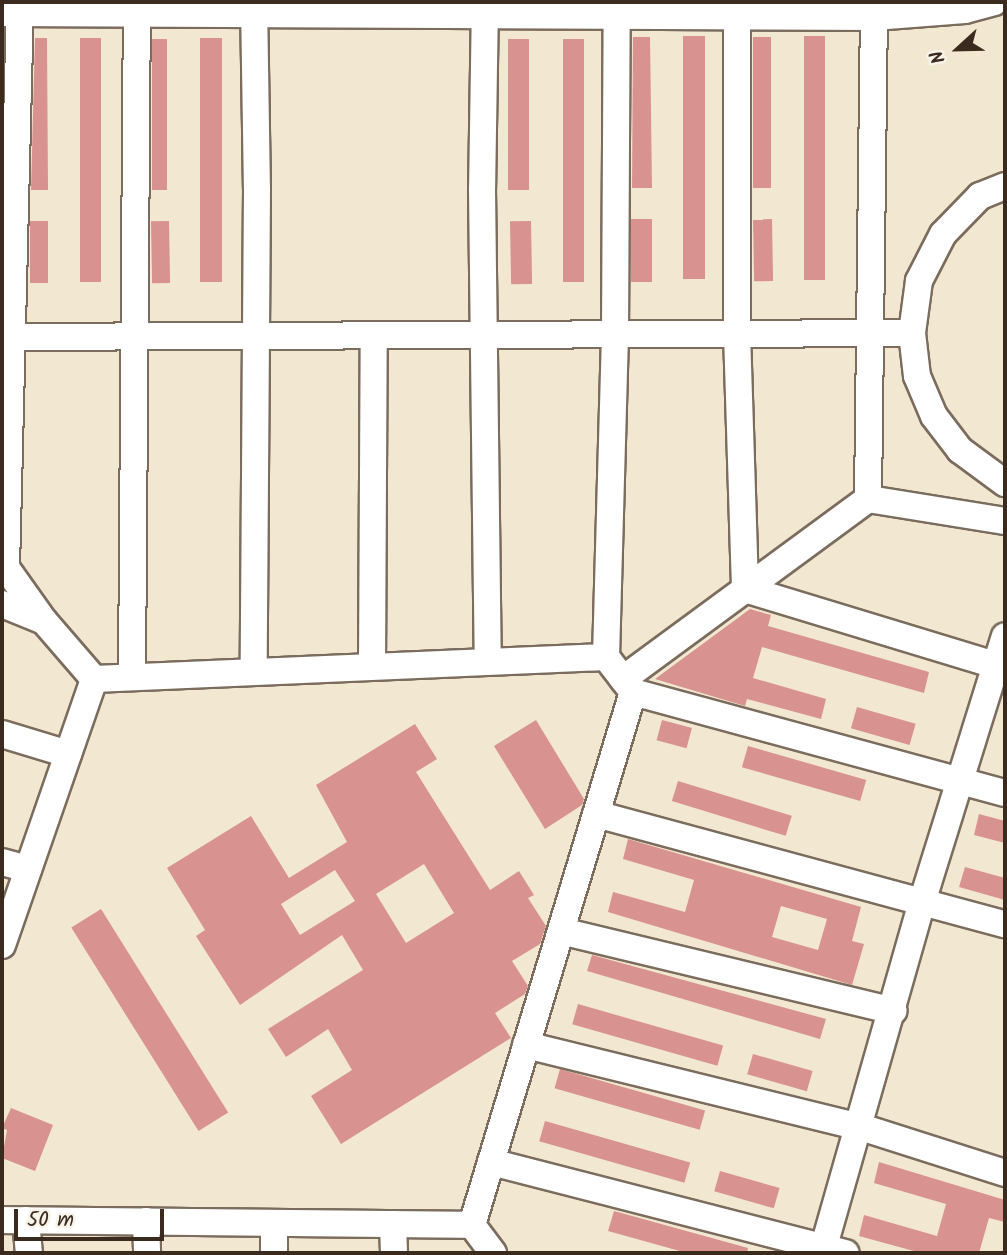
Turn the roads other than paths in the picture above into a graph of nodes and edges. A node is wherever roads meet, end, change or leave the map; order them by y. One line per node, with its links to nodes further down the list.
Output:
1 (994, 2): 8 (street)
2 (137, 7): 3 (street); 6 (street); 19 (street)
3 (254, 8): 4 (street); 17 (street)
4 (374, 8): 5 (street)
5 (485, 8): 9 (street); 14 (street)
6 (14, 9): 18 (street)
7 (737, 9): 8 (street); 9 (street); 11 (street)
8 (874, 9): 12 (street)
9 (617, 10): 16 (street)
10 (1005, 186): 13 (street)
11 (737, 332): 12 (street); 16 (street); 24 (street)
12 (870, 332): 13 (street); 21 (street)
13 (912, 333): 20 (street)
14 (485, 334): 15 (street); 16 (street); 29 (street)
15 (374, 335): 17 (street); 30 (street)
16 (615, 335): 28 (street)
17 (254, 336): 19 (street); 32 (street)
18 (8, 337): 19 (street); 23 (street)
19 (132, 337): 33 (street)
20 (1005, 483)
21 (868, 499): 22 (street); 24 (street)
22 (1005, 521)
23 (4, 565): 26 (street)
24 (745, 589): 31 (street); 35 (street)
25 (2, 604): 26 (street)
26 (44, 621): 34 (street)
27 (1005, 636): 31 (street)
28 (606, 657): 29 (street); 35 (street)
29 (488, 661): 30 (street)
30 (373, 666): 32 (street)
31 (1002, 667): 38 (street)
32 (254, 671): 33 (street)
33 (132, 677): 34 (street)
34 (94, 679): 37 (street)
35 (628, 685): 38 (street); 40 (street)
36 (2, 734): 37 (street)
37 (68, 754): 42 (street)
38 (959, 779): 39 (street); 43 (street)
39 (1005, 793)
40 (596, 814): 43 (street); 45 (street)
41 (2, 862): 42 (street)
42 (28, 869): 46 (street)
43 (923, 899): 44 (street); 47 (street)
44 (1005, 923)
45 (561, 931): 47 (street); 48 (street)
46 (2, 945)
47 (894, 1011): 49 (street)
48 (526, 1045): 49 (street); 50 (street)
49 (861, 1127): 51 (street); 57 (street)
50 (491, 1162): 56 (street); 57 (street)
51 (1005, 1173)
52 (14, 1220): 53 (street); 58 (street)
53 (146, 1221): 54 (street); 59 (street)
54 (274, 1223): 55 (street); 60 (street)
55 (393, 1224): 56 (street); 61 (street)
56 (472, 1225): 62 (street)
57 (831, 1251)
58 (29, 1253)
59 (147, 1253)
60 (274, 1253)
61 (394, 1253)
62 (493, 1253)

